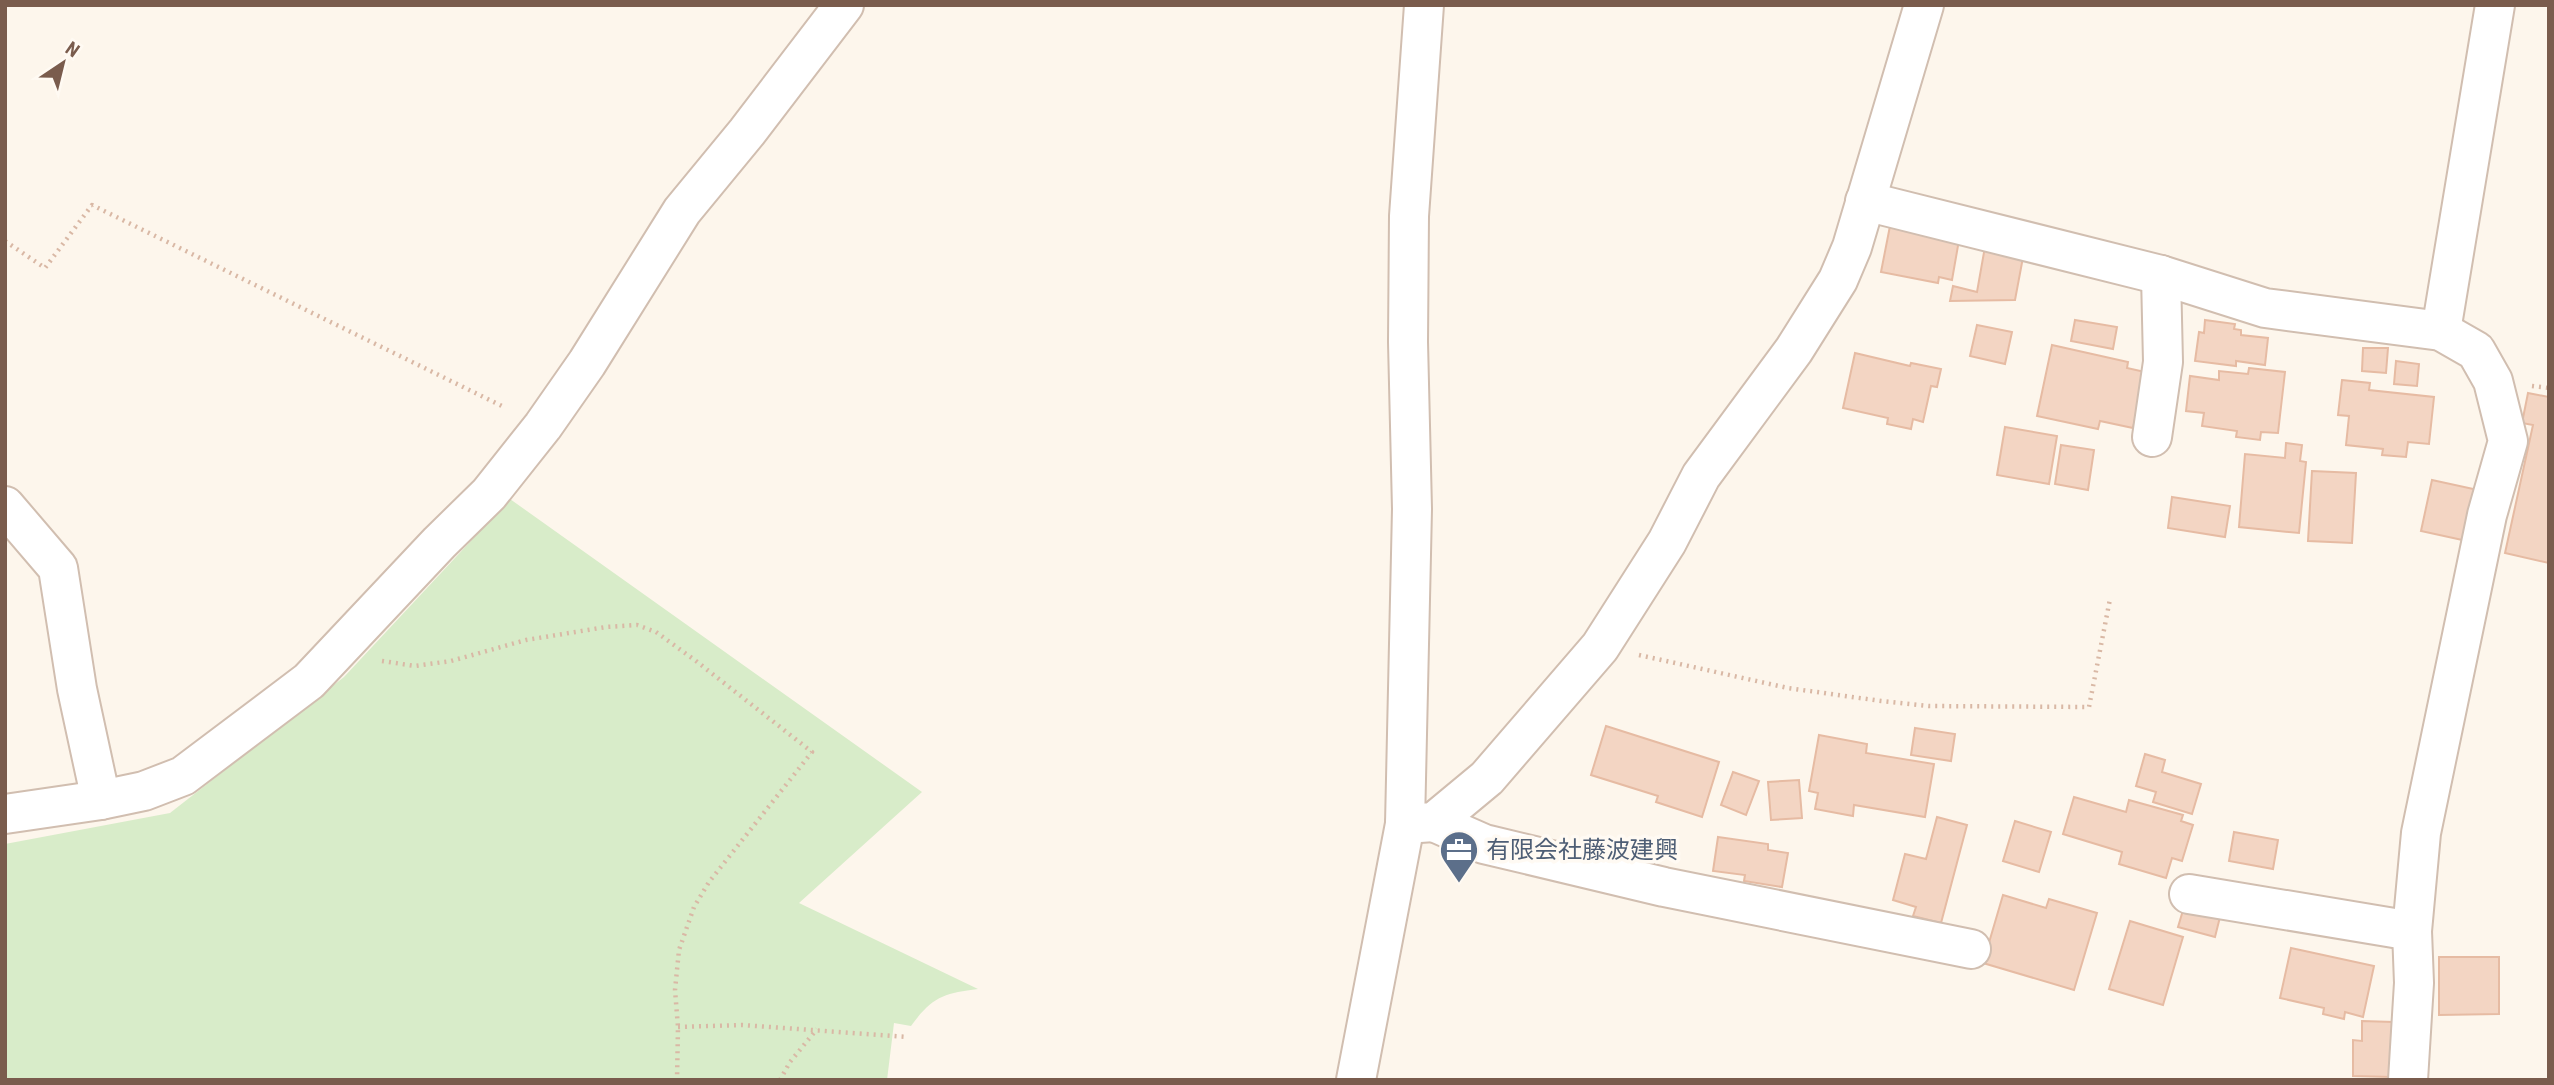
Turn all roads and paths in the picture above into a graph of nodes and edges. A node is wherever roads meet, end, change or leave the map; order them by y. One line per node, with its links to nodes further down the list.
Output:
1 (844, 5): 9 (street)
2 (1424, 5): 17 (street)
3 (1924, 5): 5 (street)
4 (2495, 5): 8 (street)
5 (1865, 201): 7 (street); 14 (street)
6 (5, 241): 9 (path)
7 (2161, 275): 8 (street); 10 (street)
8 (2441, 331): 19 (street)
9 (543, 426): 13 (street)
10 (2152, 437)
11 (5, 506): 15 (street)
12 (2110, 598): 14 (path)
13 (343, 645): 15 (street); 21 (path)
14 (1600, 647): 17 (street)
15 (101, 800): 16 (street)
16 (5, 814)
17 (1420, 823): 20 (street); 26 (street)
18 (2189, 894): 19 (street)
19 (2412, 931): 27 (street)
20 (1971, 949)
21 (678, 1027): 22 (path); 24 (path)
22 (817, 1029): 23 (path); 25 (path)
23 (908, 1037)
24 (677, 1080)
25 (780, 1080)
26 (1356, 1080)
27 (2408, 1080)

